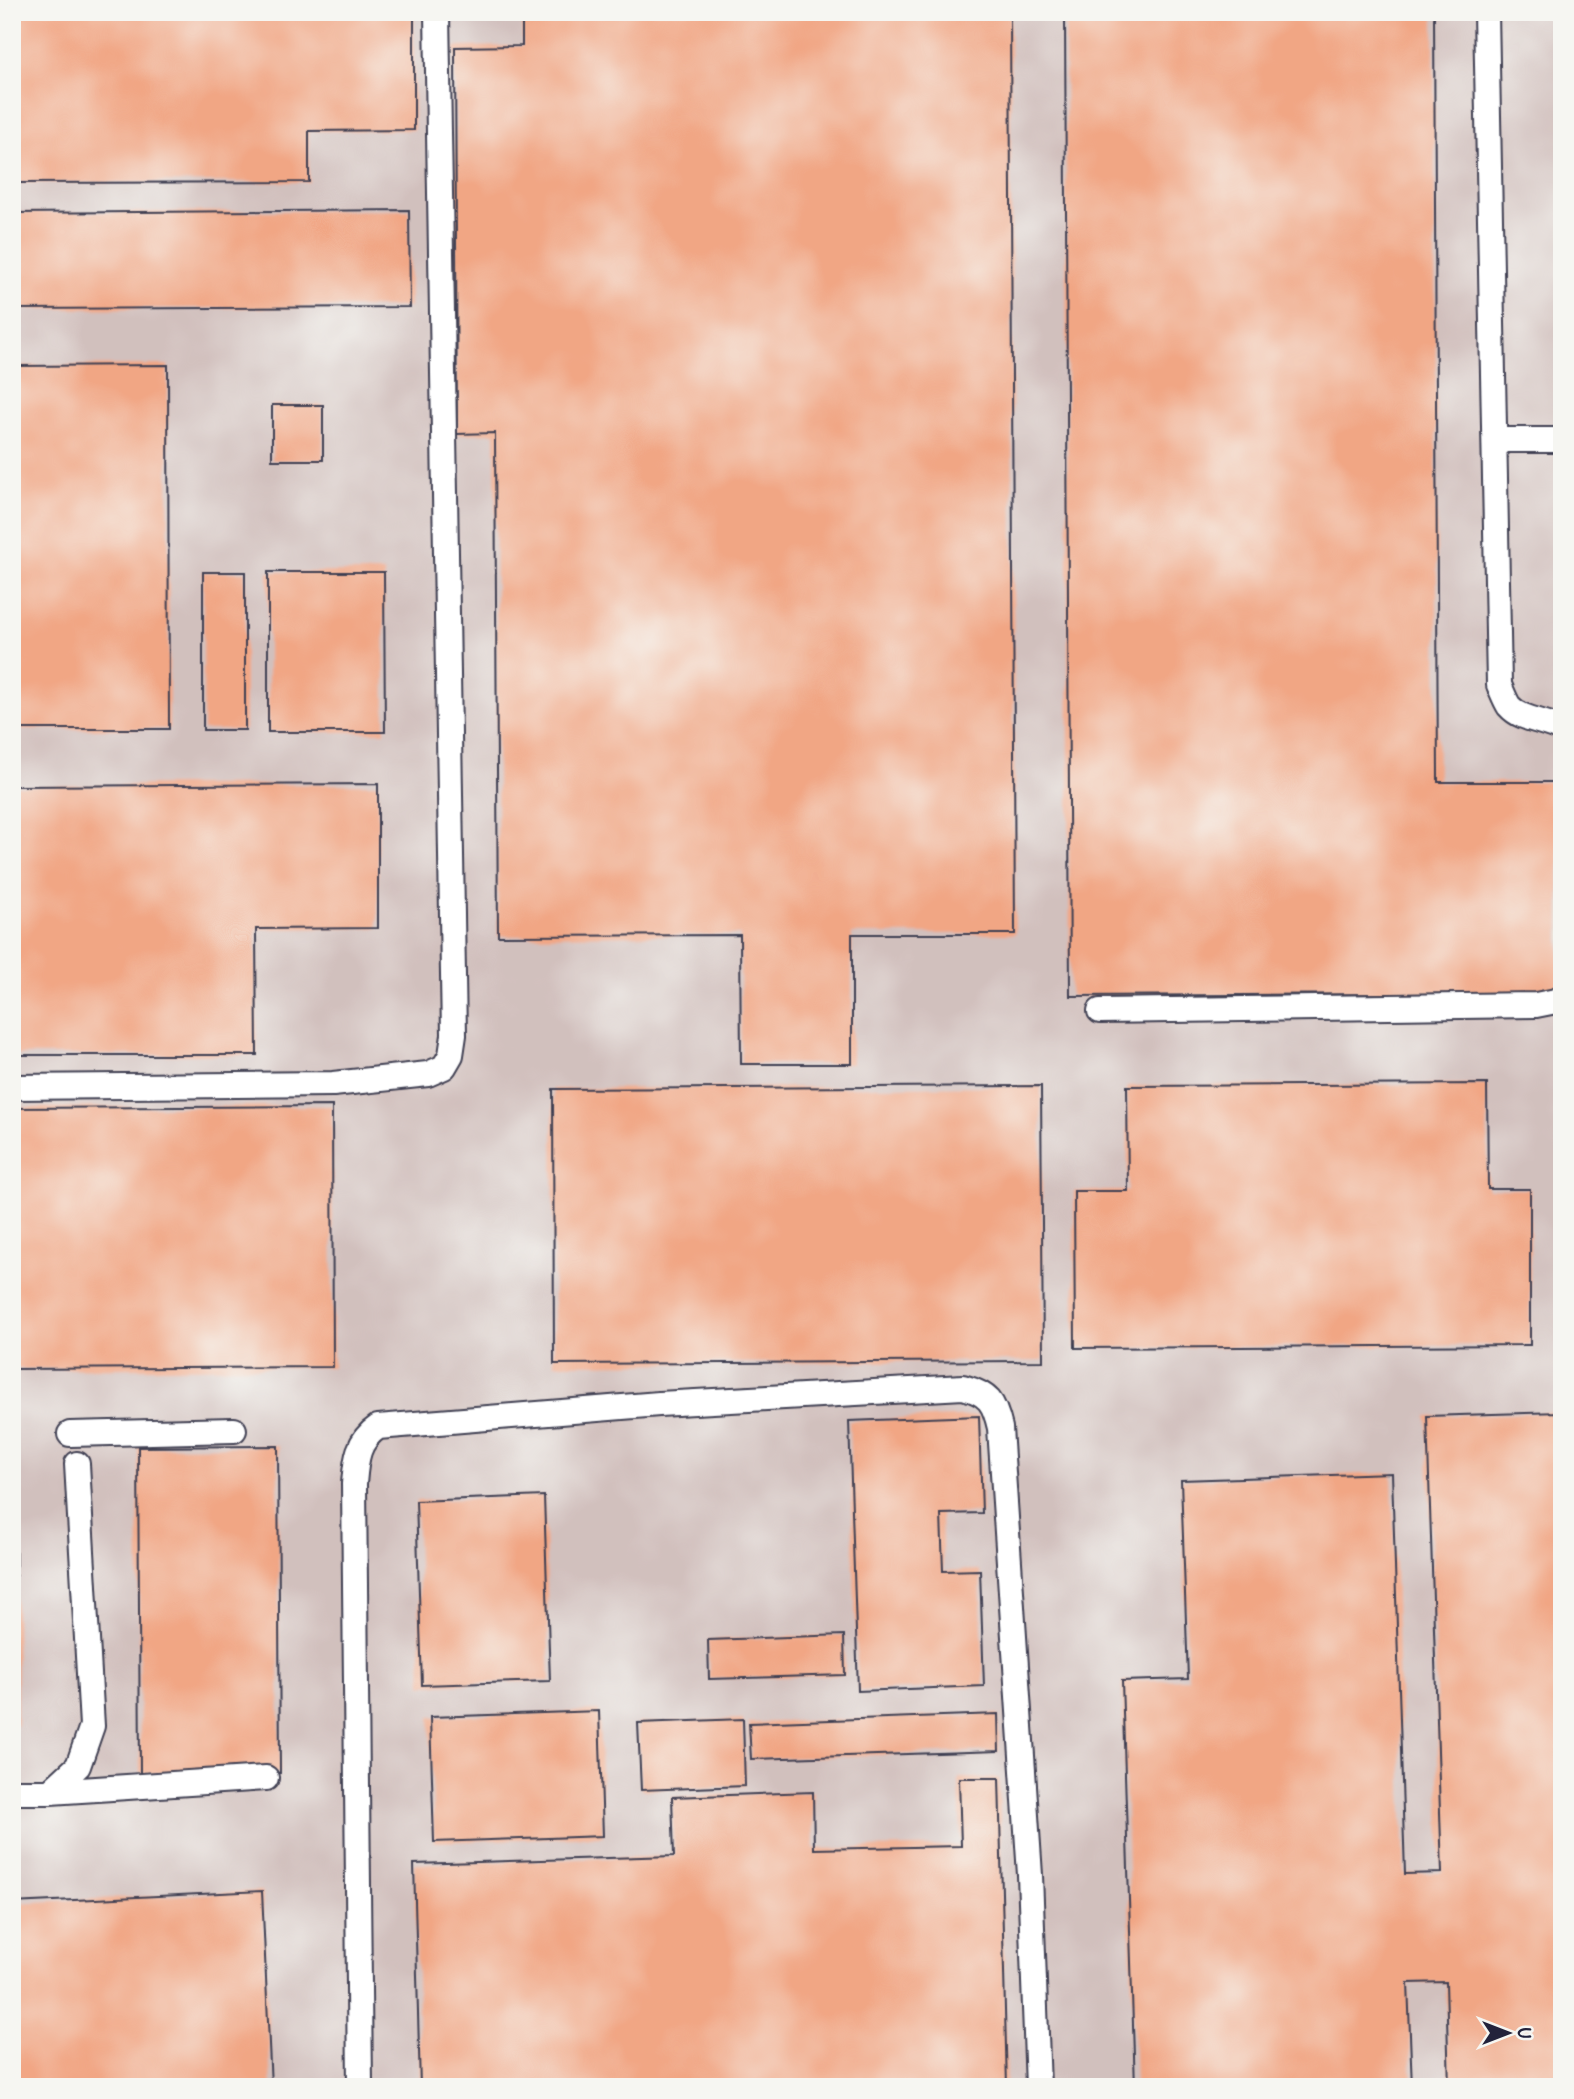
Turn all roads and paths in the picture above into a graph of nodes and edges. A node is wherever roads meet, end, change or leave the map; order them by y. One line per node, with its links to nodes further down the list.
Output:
1 (437, 12): 8 (lane)
2 (1486, 12): 3 (lane)
3 (1496, 440): 4 (lane); 5 (lane)
4 (1562, 440)
5 (1562, 730)
6 (1562, 997): 7 (lane)
7 (1100, 1011)
8 (12, 1087)
9 (234, 1430): 10 (lane)
10 (70, 1434)
11 (76, 1464): 14 (lane)
12 (266, 1778): 14 (lane)
13 (12, 1792): 14 (lane)
14 (50, 1792)
15 (360, 2087): 16 (lane)
16 (1038, 2087)

